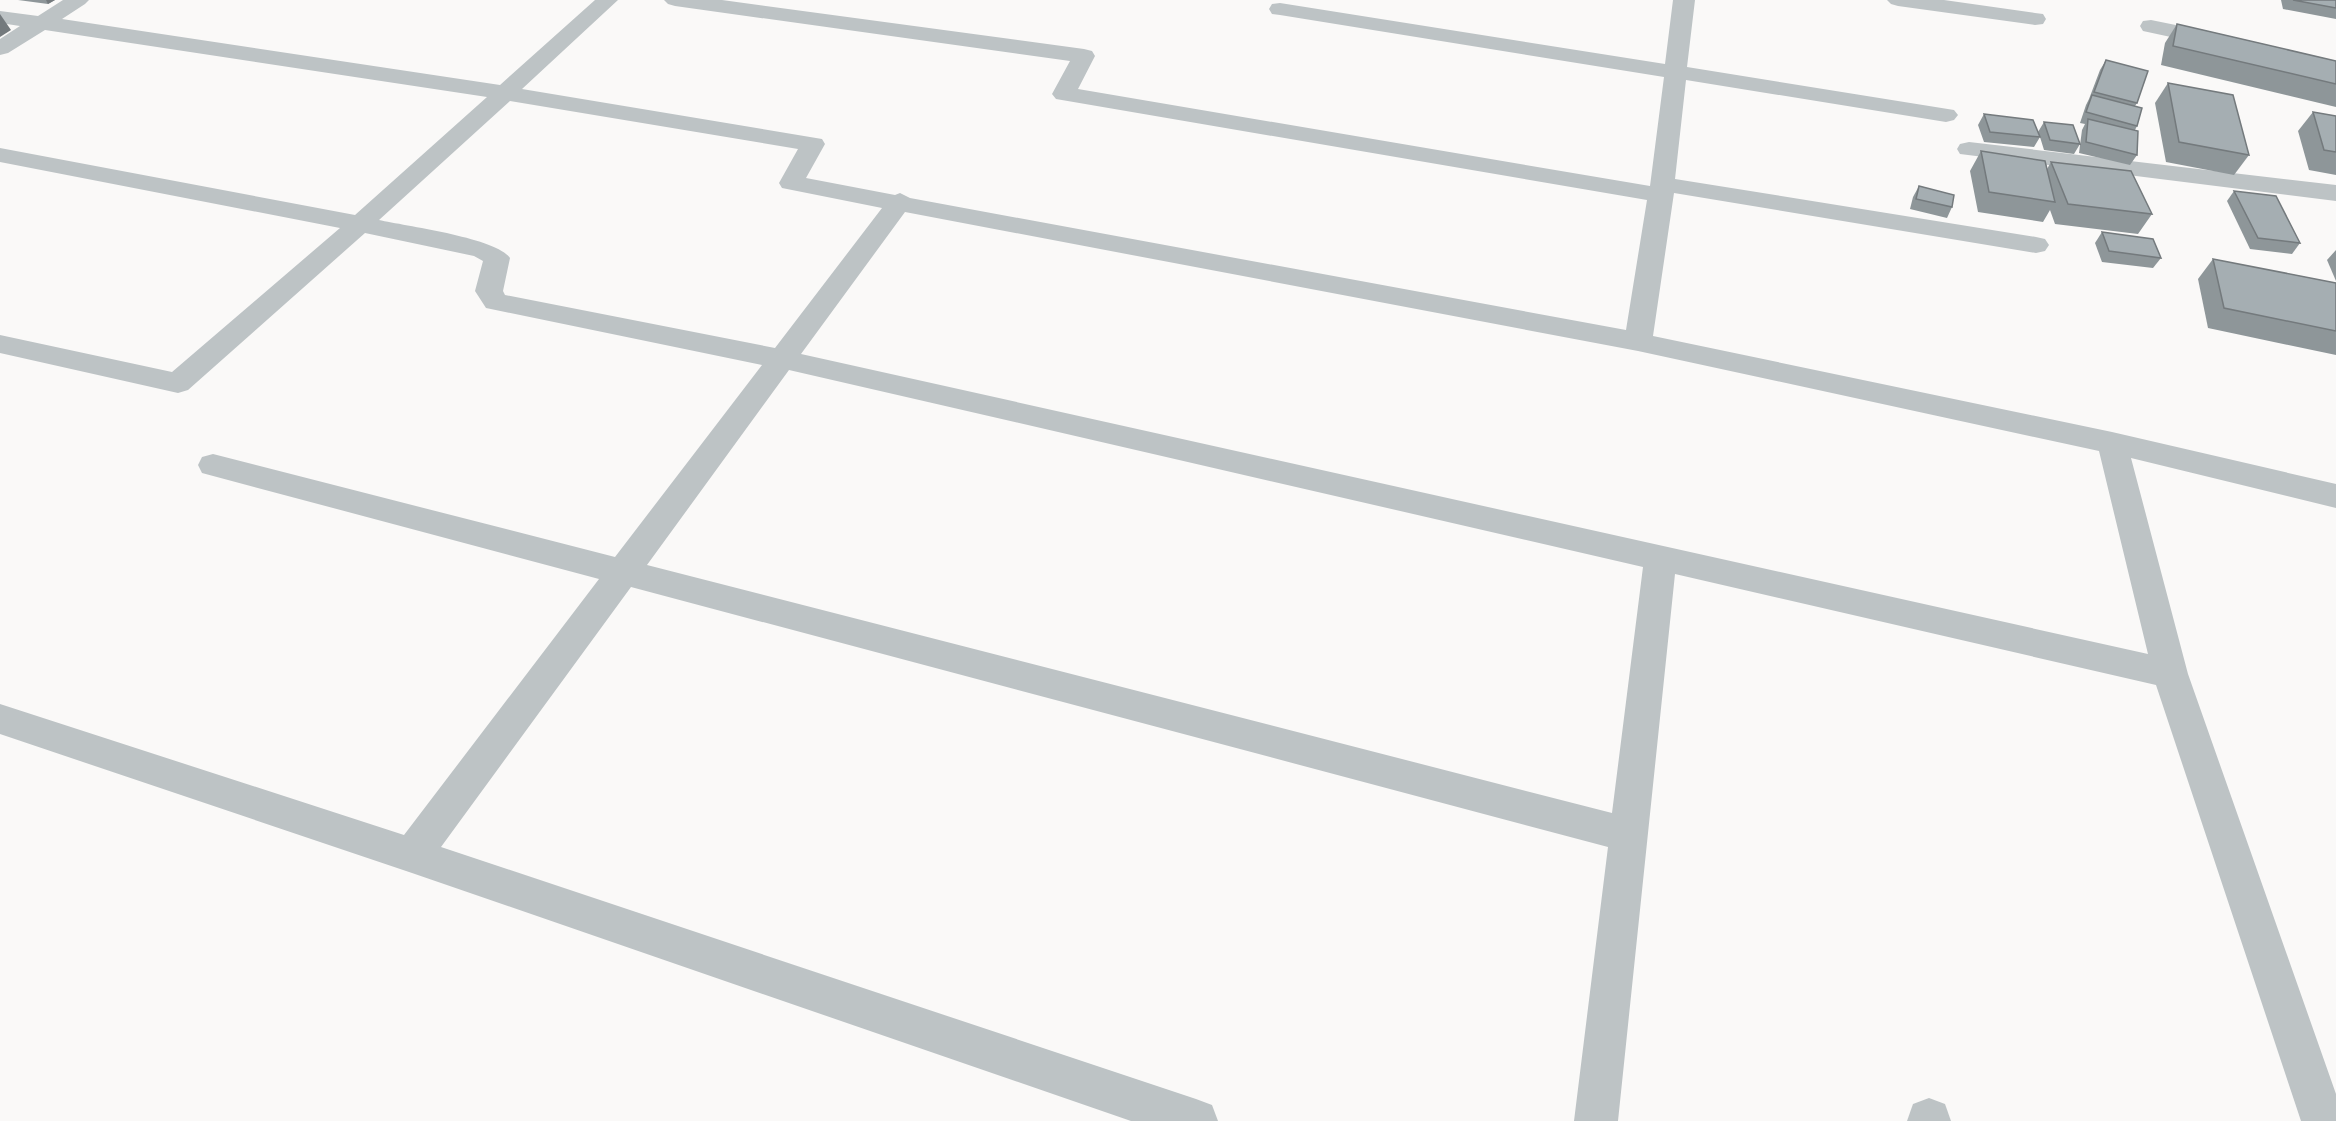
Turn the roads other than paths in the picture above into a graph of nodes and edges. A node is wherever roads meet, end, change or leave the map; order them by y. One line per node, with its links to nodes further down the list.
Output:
1 (78, 0): 9 (street)
2 (607, 0): 14 (street)
3 (675, 0): 18 (street)
4 (1684, 0): 13 (street)
5 (1898, 0): 8 (street)
6 (1280, 9): 13 (street)
7 (0, 17): 9 (street)
8 (2035, 19)
9 (41, 22): 12 (street); 14 (street)
10 (2151, 26): 11 (street)
11 (2232, 43)
12 (0, 48)
13 (1675, 70): 15 (street); 18 (street)
14 (506, 93): 20 (street); 21 (street)
15 (1946, 115)
16 (1969, 149): 19 (street)
17 (0, 155): 21 (street)
18 (1661, 189): 22 (street); 23 (street)
19 (2336, 193)
20 (900, 201): 23 (street); 25 (street)
21 (360, 224): 24 (street); 25 (street)
22 (2036, 245)
23 (1638, 342): 26 (street)
24 (0, 344)
25 (782, 358): 29 (street); 30 (street)
26 (2112, 443): 28 (street); 31 (street)
27 (213, 465): 30 (street)
28 (2336, 496)
29 (1659, 559): 31 (street); 33 (street)
30 (623, 572): 33 (street); 34 (street)
31 (2170, 674): 37 (street)
32 (0, 719): 34 (street)
33 (1628, 835): 36 (street)
34 (412, 855): 35 (street)
35 (1196, 1121)
36 (1596, 1121)
37 (2323, 1121)

